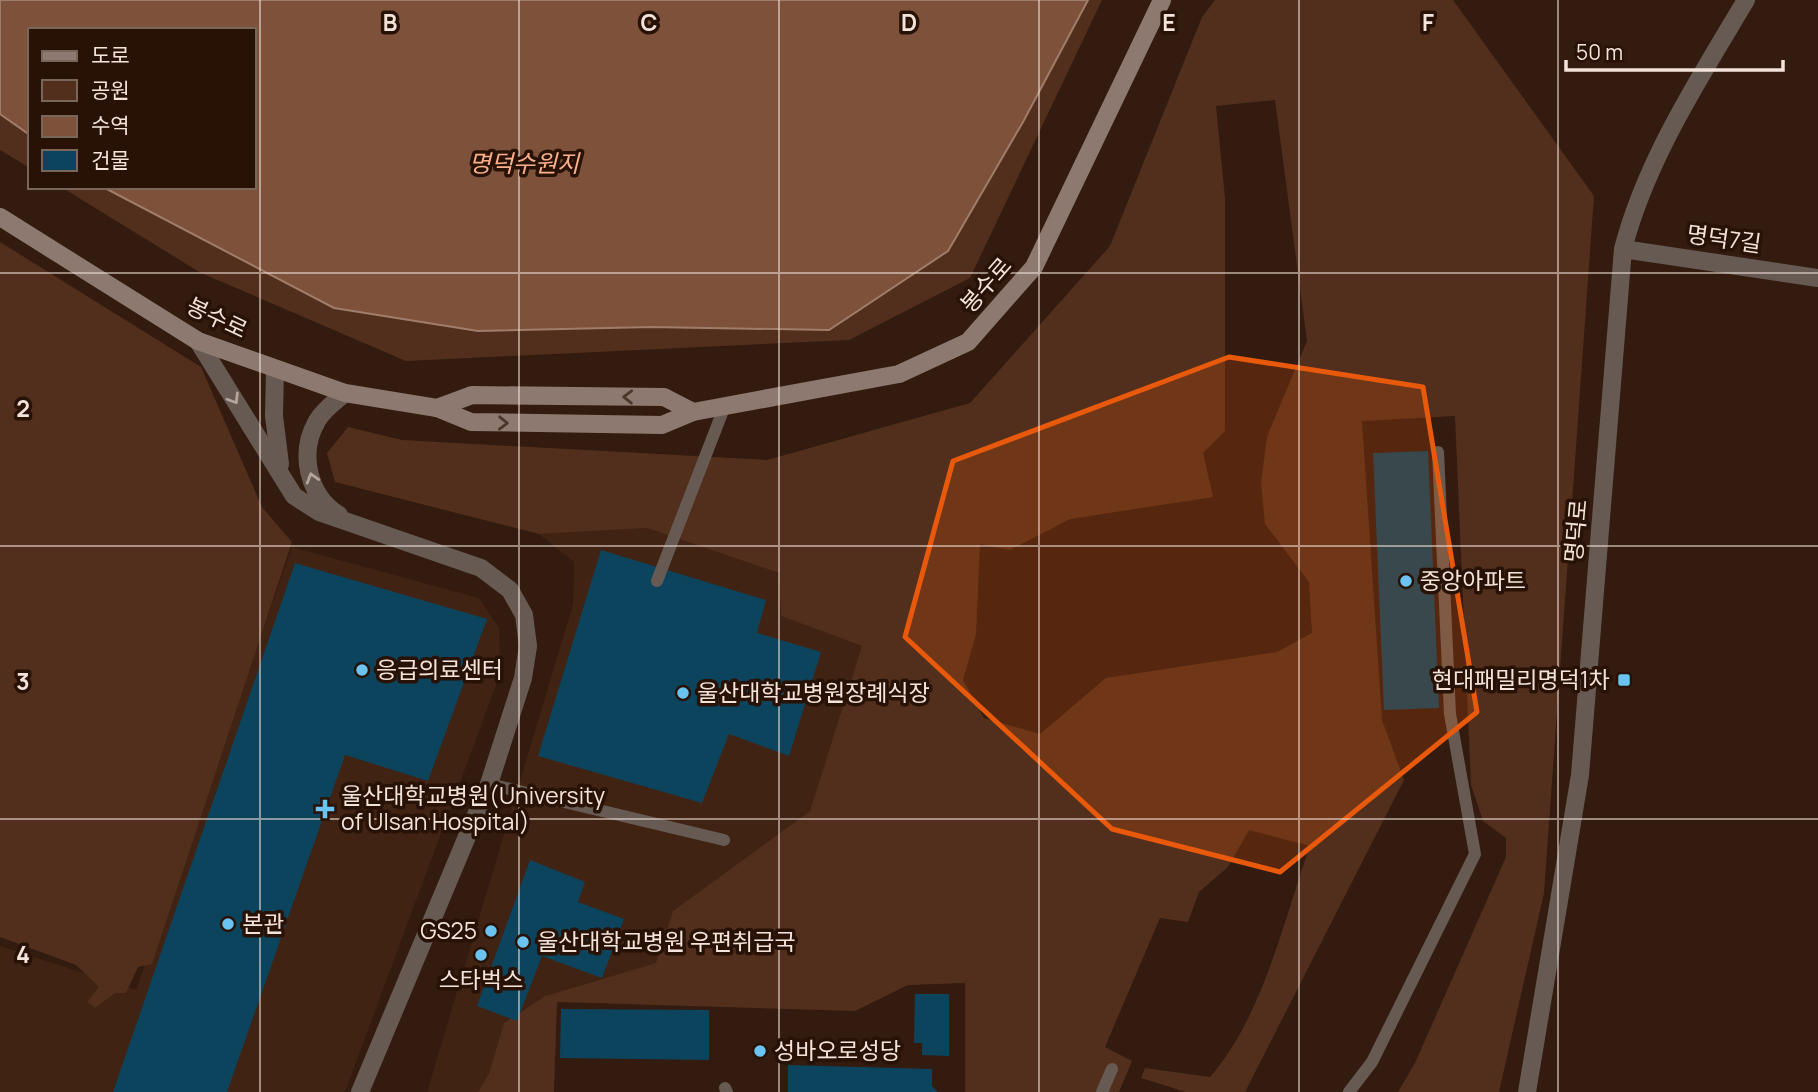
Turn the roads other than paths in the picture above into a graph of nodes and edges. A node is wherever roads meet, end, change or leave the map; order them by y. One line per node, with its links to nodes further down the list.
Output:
1 (1162, 0): 10 (main road, 봉수로)
2 (1746, 0): 4 (street, 명덕로)
3 (0, 217): 6 (main road, 봉수로)
4 (1623, 249): 5 (street, 명덕7길); 22 (street, 명덕로)
5 (1818, 278)
6 (198, 341): 7 (main road, 봉수로); 13 (street, one-way to 13)
7 (275, 369): 8 (main road, 봉수로); 13 (street)
8 (345, 393): 9 (main road, 봉수로); 14 (street, one-way to 8)
9 (437, 408): 11 (main road, 봉수로, one-way to 11); 11 (main road, 봉수로, one-way to 9)
10 (724, 408): 11 (main road, 봉수로); 15 (lane)
11 (693, 412)
12 (1438, 452): 21 (lane)
13 (287, 484): 14 (street)
14 (357, 525): 16 (street)
15 (657, 581)
16 (489, 784): 17 (lane); 19 (street)
17 (724, 840)
18 (1112, 1069): 20 (lane)
19 (360, 1092)
20 (1102, 1092)
21 (1349, 1092)
22 (1527, 1092)

